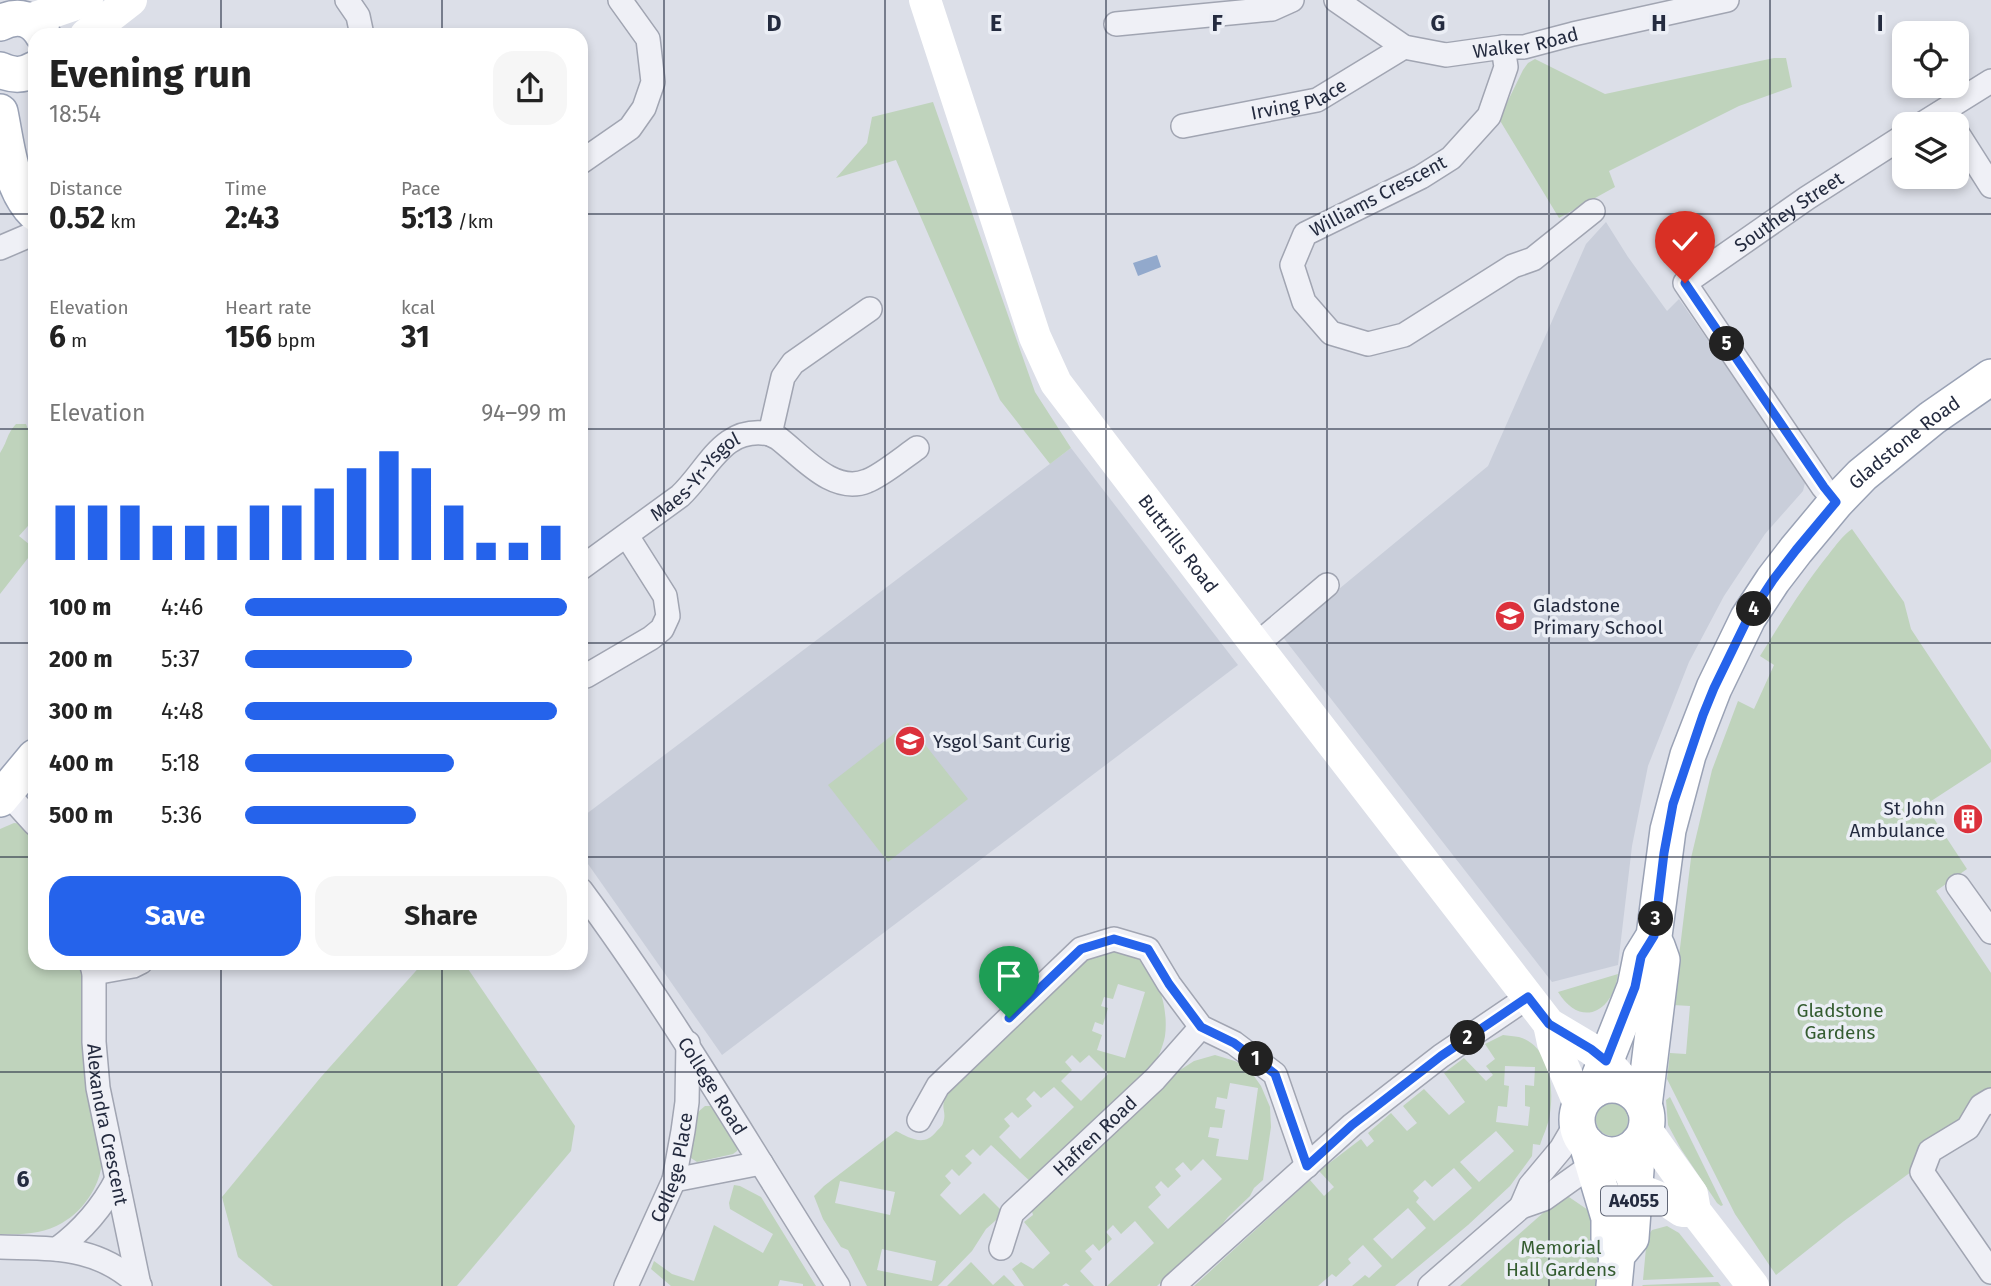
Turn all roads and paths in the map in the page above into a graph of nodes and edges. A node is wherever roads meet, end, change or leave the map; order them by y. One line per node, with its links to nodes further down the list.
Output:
1 (87, 0): 9 (street)
2 (131, 0): 11 (street)
3 (347, 0): 12 (street)
4 (620, 0): 23 (street)
5 (925, 0): 37 (street, Buttrills Road)
6 (1292, 0): 10 (street)
7 (1336, 0): 13 (street, Walker Road)
8 (1727, 0): 14 (street, Walker Road)
9 (23, 19)
10 (1116, 24)
11 (95, 28)
12 (361, 28)
13 (1404, 47): 14 (street, Walker Road); 20 (street, Irving Place)
14 (1503, 47): 26 (street, Williams Crescent)
15 (0, 70): 16 (main road)
16 (28, 72)
17 (1991, 81): 19 (street)
18 (0, 112): 25 (main road)
19 (1954, 112)
20 (1183, 126)
21 (1892, 144): 33 (street, Southey Street)
22 (1969, 151): 24 (street)
23 (588, 157)
24 (1991, 186)
25 (28, 206)
26 (1593, 211)
27 (28, 236): 28 (street)
28 (0, 247)
29 (870, 309): 31 (street, Maes-Yr-Ysgol)
30 (1991, 377): 33 (main road, Gladstone Road / A4055)
31 (770, 434): 32 (street, Maes-Yr-Ysgol); 34 (street, Maes-Yr-Ysgol)
32 (917, 448)
33 (1836, 502): 46 (main road, Gladstone Road / A4055)
34 (627, 536): 35 (street, Maes-Yr-Ysgol); 38 (street)
35 (588, 563)
36 (1327, 586): 37 (street)
37 (1256, 645): 48 (street, Buttrills Road)
38 (588, 675)
39 (28, 742): 41 (main road)
40 (28, 763): 41 (main road)
41 (2, 787): 42 (street)
42 (28, 816)
43 (1958, 886): 45 (street)
44 (588, 900): 51 (street, College Road)
45 (1991, 932)
46 (1654, 936): 54 (main road, Gladstone Road / A4055); 54 (main road, Gladstone Road / A4055)
47 (92, 970): 57 (street, Alexandra Crescent)
48 (1528, 997): 49 (street, Buttrills Road); 56 (street)
49 (1549, 1024): 54 (street, Buttrills Road); 54 (street, Buttrills Road)
50 (1201, 1027): 53 (street); 56 (street); 62 (street, Hafren Road)
51 (688, 1044): 55 (street, College Road); 58 (street, College Place)
52 (1991, 1100): 65 (street)
53 (919, 1120)
54 (1612, 1127): 59 (street); 59 (street); 60 (street, Buttrills Road); 60 (street, Buttrills Road); 64 (main road, Gladstone Road / A4055); 64 (main road, Gladstone Road / A4055)
55 (761, 1163): 58 (street); 68 (street, College Road)
56 (1307, 1166): 69 (street)
57 (117, 1179): 63 (street); 66 (street, Alexandra Crescent)
58 (674, 1180): 67 (street, College Place)
59 (1521, 1207): 70 (street)
60 (1695, 1211): 71 (street, Buttrills Road)
61 (0, 1247): 63 (street)
62 (1001, 1248)
63 (57, 1249): 66 (street)
64 (1616, 1270)
65 (1991, 1272)
66 (139, 1286)
67 (626, 1286)
68 (838, 1286)
69 (1173, 1286)
70 (1430, 1286)
71 (1753, 1286)

